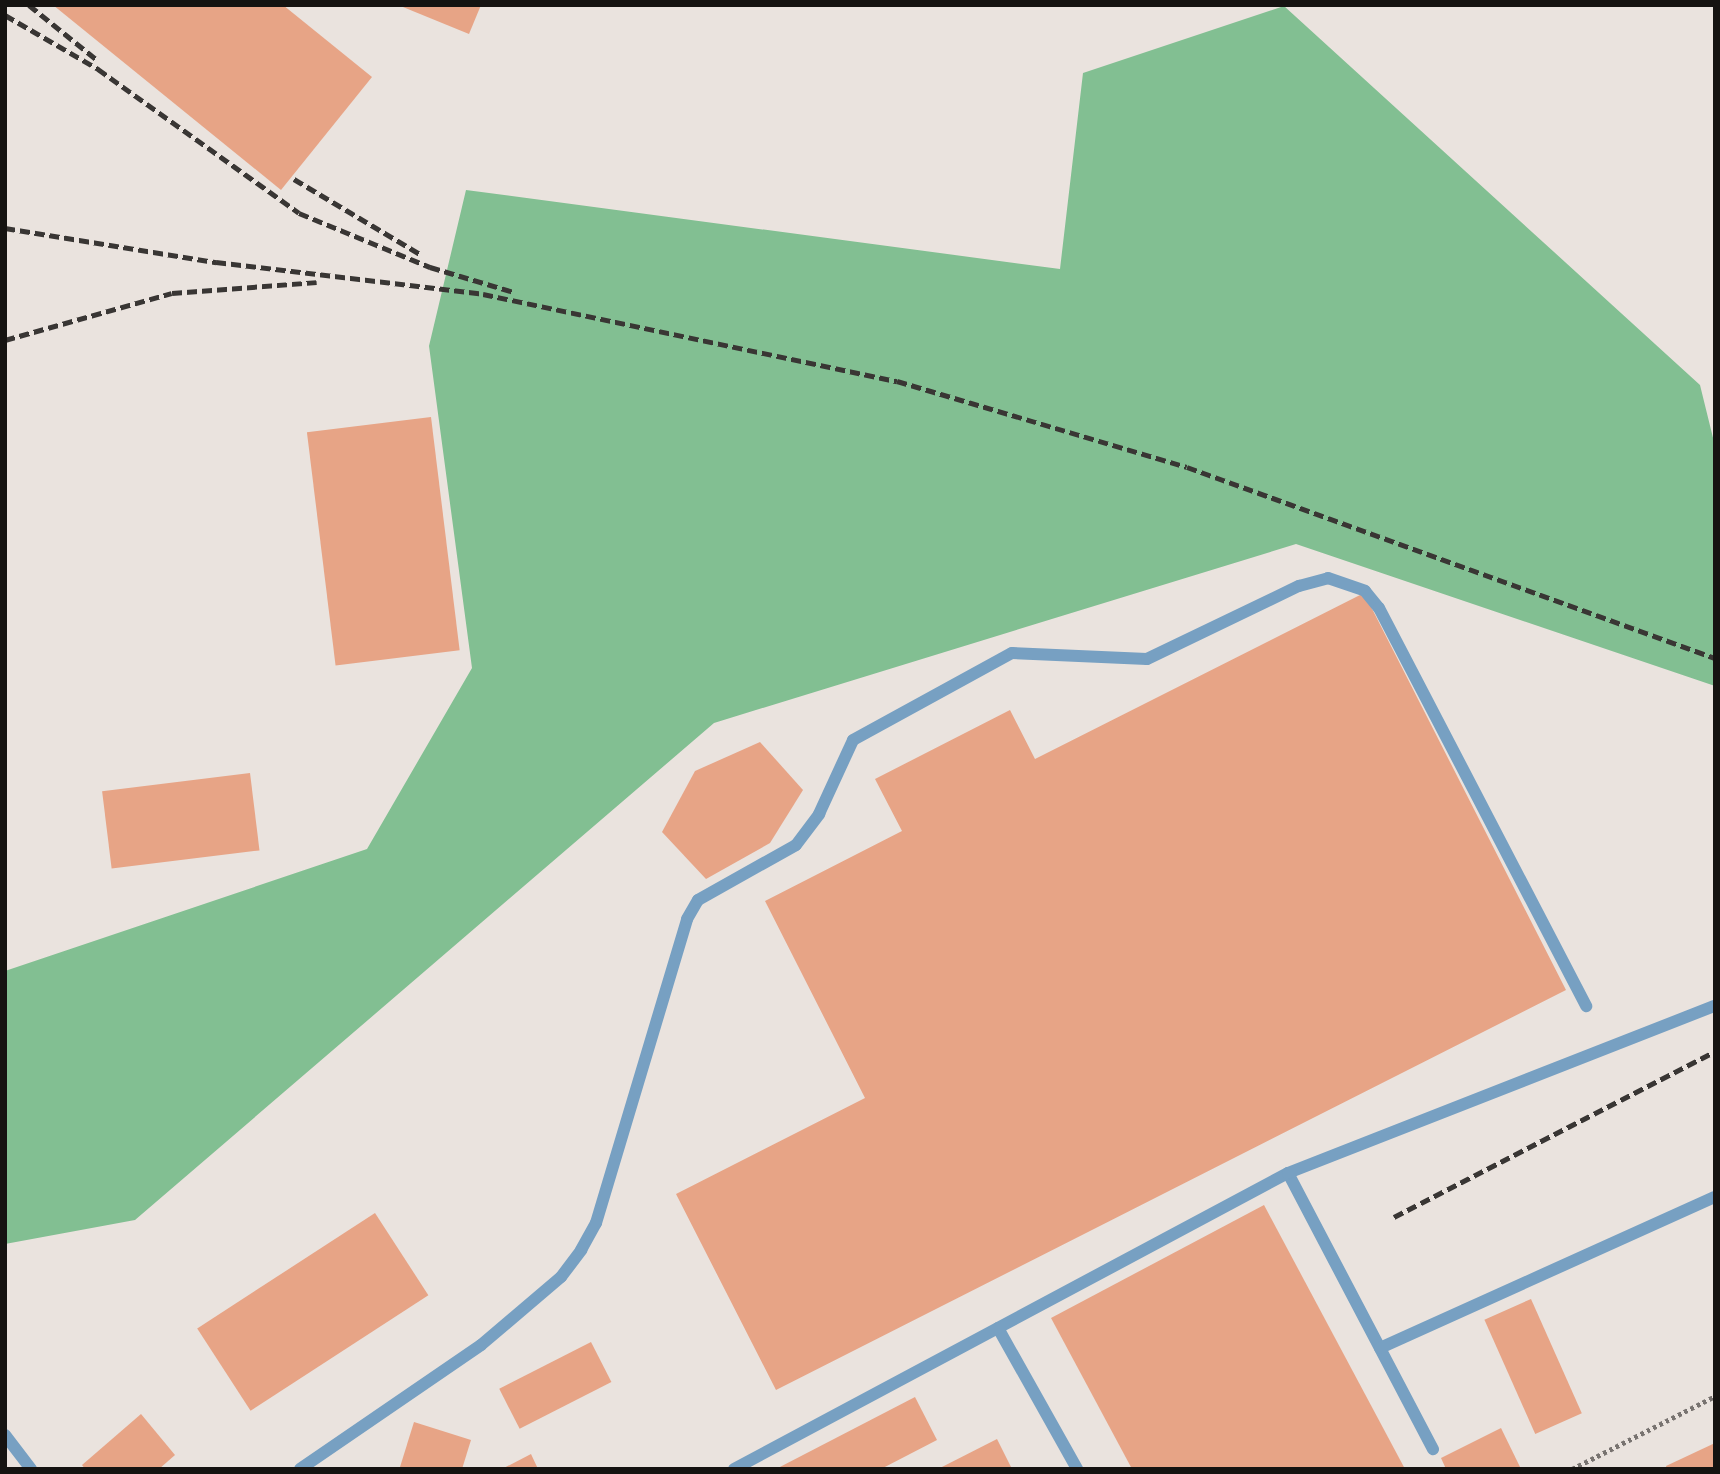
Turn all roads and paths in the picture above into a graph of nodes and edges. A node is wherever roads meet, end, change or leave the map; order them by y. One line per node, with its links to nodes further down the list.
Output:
1 (1586, 1006): 11 (lane)
2 (1715, 1006): 3 (lane)
3 (1288, 1174): 5 (lane); 6 (lane)
4 (1715, 1197): 6 (lane)
5 (998, 1328): 12 (lane); 13 (lane)
6 (1380, 1348): 9 (lane)
7 (1715, 1396): 14 (path)
8 (5, 1435): 10 (lane)
9 (1433, 1449)
10 (31, 1469)
11 (300, 1469)
12 (734, 1469)
13 (1077, 1469)
14 (1572, 1469)

